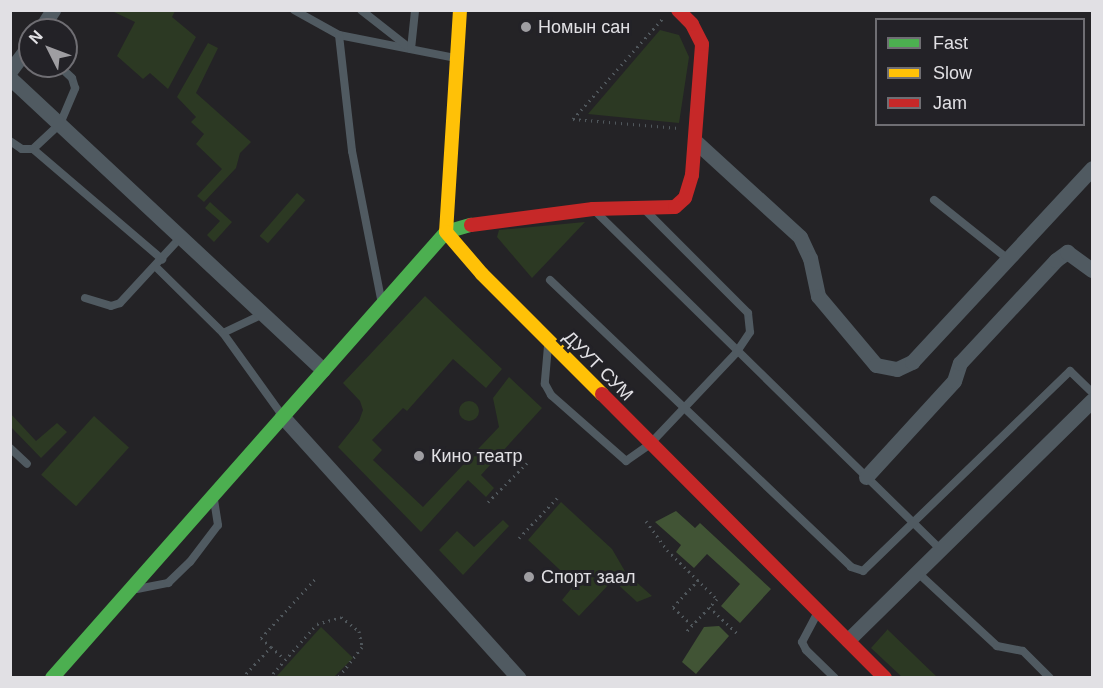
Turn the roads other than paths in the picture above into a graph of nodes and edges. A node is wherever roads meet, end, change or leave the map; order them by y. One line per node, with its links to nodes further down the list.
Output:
1 (294, 10): 6 (lane)
2 (361, 10): 7 (lane)
3 (415, 10): 7 (lane)
4 (460, 10): 8 (street)
5 (678, 10): 12 (street)
6 (339, 35): 7 (lane); 27 (lane)
7 (411, 49): 8 (lane)
8 (457, 58): 19 (street)
9 (10, 78): 11 (street)
10 (72, 78): 11 (lane)
11 (60, 124): 14 (lane); 20 (street)
12 (695, 136): 18 (street); 22 (street)
13 (10, 141): 14 (lane)
14 (33, 149): 21 (lane)
15 (1092, 168): 22 (street)
16 (934, 200): 22 (lane)
17 (593, 209): 18 (street); 19 (street); 31 (lane)
18 (643, 209): 31 (lane)
19 (446, 232): 27 (street); 30 (street, ДУУТ СУМ)
20 (181, 237): 21 (lane); 28 (street)
21 (162, 259): 23 (lane)
22 (1008, 259)
23 (155, 266): 26 (lane); 29 (lane)
24 (1092, 270): 40 (street)
25 (550, 280): 35 (lane)
26 (86, 298)
27 (382, 300): 32 (street)
28 (263, 314): 29 (lane); 32 (street)
29 (223, 333): 36 (lane)
30 (548, 341): 37 (street, ДУУТ СУМ); 37 (lane)
31 (736, 353): 35 (lane); 40 (lane)
32 (323, 370): 36 (street)
33 (1092, 392): 42 (lane)
34 (1092, 400): 43 (street)
35 (683, 409): 37 (lane); 42 (lane)
36 (282, 416): 41 (street); 49 (street)
37 (650, 444): 46 (street, ДУУТ СУМ)
38 (10, 448): 39 (lane)
39 (27, 464)
40 (866, 477): 42 (lane)
41 (213, 495): 45 (street); 45 (lane)
42 (913, 523): 43 (lane)
43 (940, 549): 44 (street)
44 (917, 572): 47 (street); 52 (lane)
45 (129, 589): 48 (street)
46 (819, 612): 47 (street, ДУУТ СУМ); 50 (lane)
47 (848, 640): 51 (street, ДУУТ СУМ)
48 (51, 678)
49 (519, 678)
50 (835, 678)
51 (885, 678)
52 (1050, 678)

